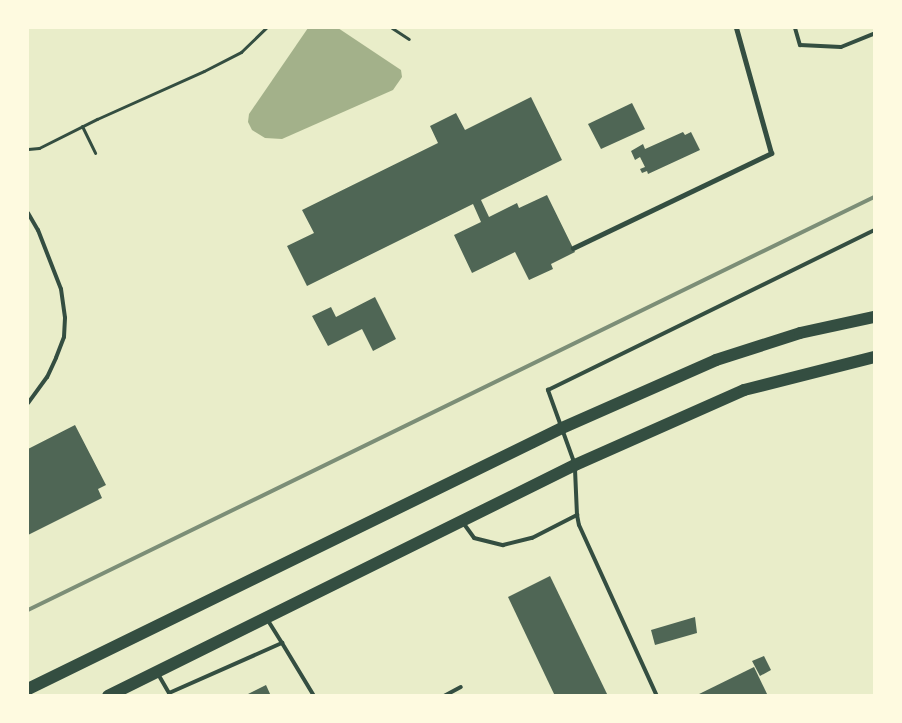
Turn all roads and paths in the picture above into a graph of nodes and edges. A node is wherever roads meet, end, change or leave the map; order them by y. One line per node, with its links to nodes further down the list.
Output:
1 (266, 28): 7 (path)
2 (392, 28): 6 (path)
3 (736, 28): 12 (street)
4 (795, 28): 5 (lane)
5 (874, 34)
6 (409, 39)
7 (82, 126): 8 (path); 9 (path)
8 (28, 149)
9 (95, 154)
10 (28, 213): 15 (lane)
11 (874, 230): 16 (lane)
12 (573, 248)
13 (874, 318): 16 (main road)
14 (874, 357): 17 (main road)
15 (28, 403)
16 (562, 428): 17 (lane); 24 (main road)
17 (575, 465): 18 (lane); 19 (main road)
18 (577, 515): 19 (lane); 28 (lane)
19 (462, 519): 20 (main road)
20 (266, 617): 21 (lane); 22 (main road)
21 (282, 643): 22 (lane); 26 (lane)
22 (157, 671): 25 (main road)
23 (462, 687): 27 (lane)
24 (28, 689)
25 (108, 696)
26 (314, 696)
27 (444, 696)
28 (657, 696)

